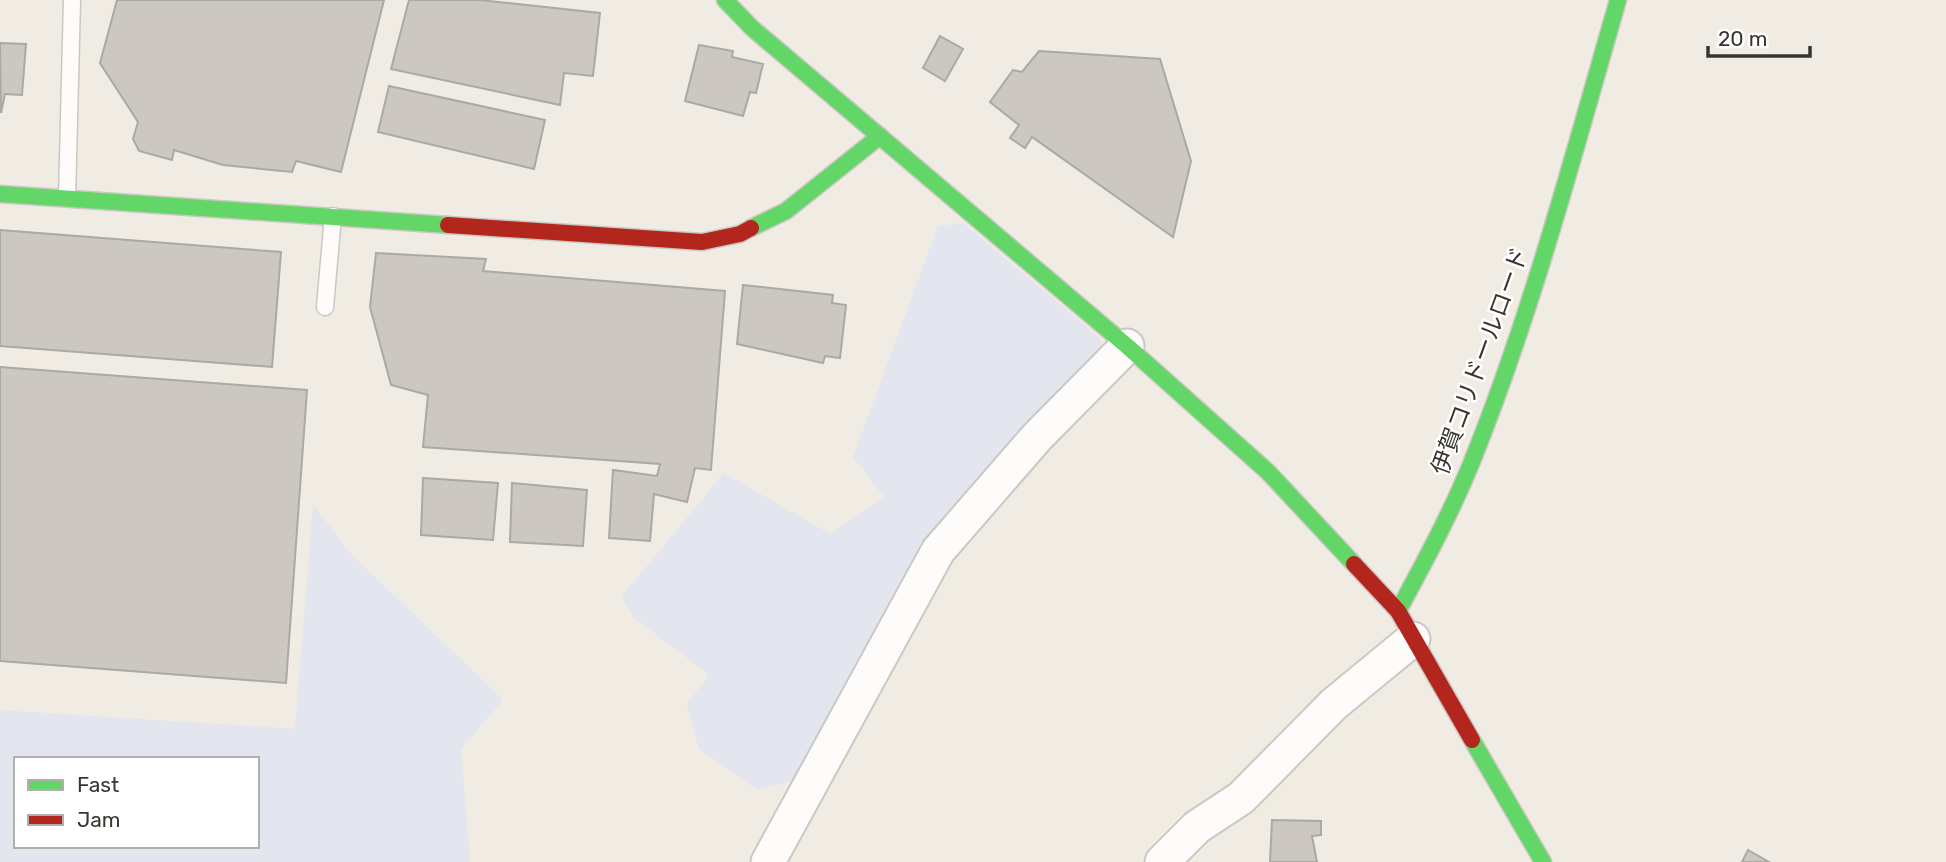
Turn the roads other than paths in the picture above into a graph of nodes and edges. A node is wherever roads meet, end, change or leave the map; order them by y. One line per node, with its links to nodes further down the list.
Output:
1 (72, 0): 6 (lane)
2 (725, 0): 4 (street)
3 (1618, 0): 10 (street, 伊賀コリドールロード)
4 (880, 136): 7 (street); 9 (street)
5 (0, 194): 6 (street)
6 (67, 198): 7 (street)
7 (333, 216): 8 (lane)
8 (325, 307)
9 (1127, 345): 10 (street); 11 (street)
10 (1406, 625): 12 (street); 13 (street)
11 (768, 862)
12 (1162, 862)
13 (1543, 862)

